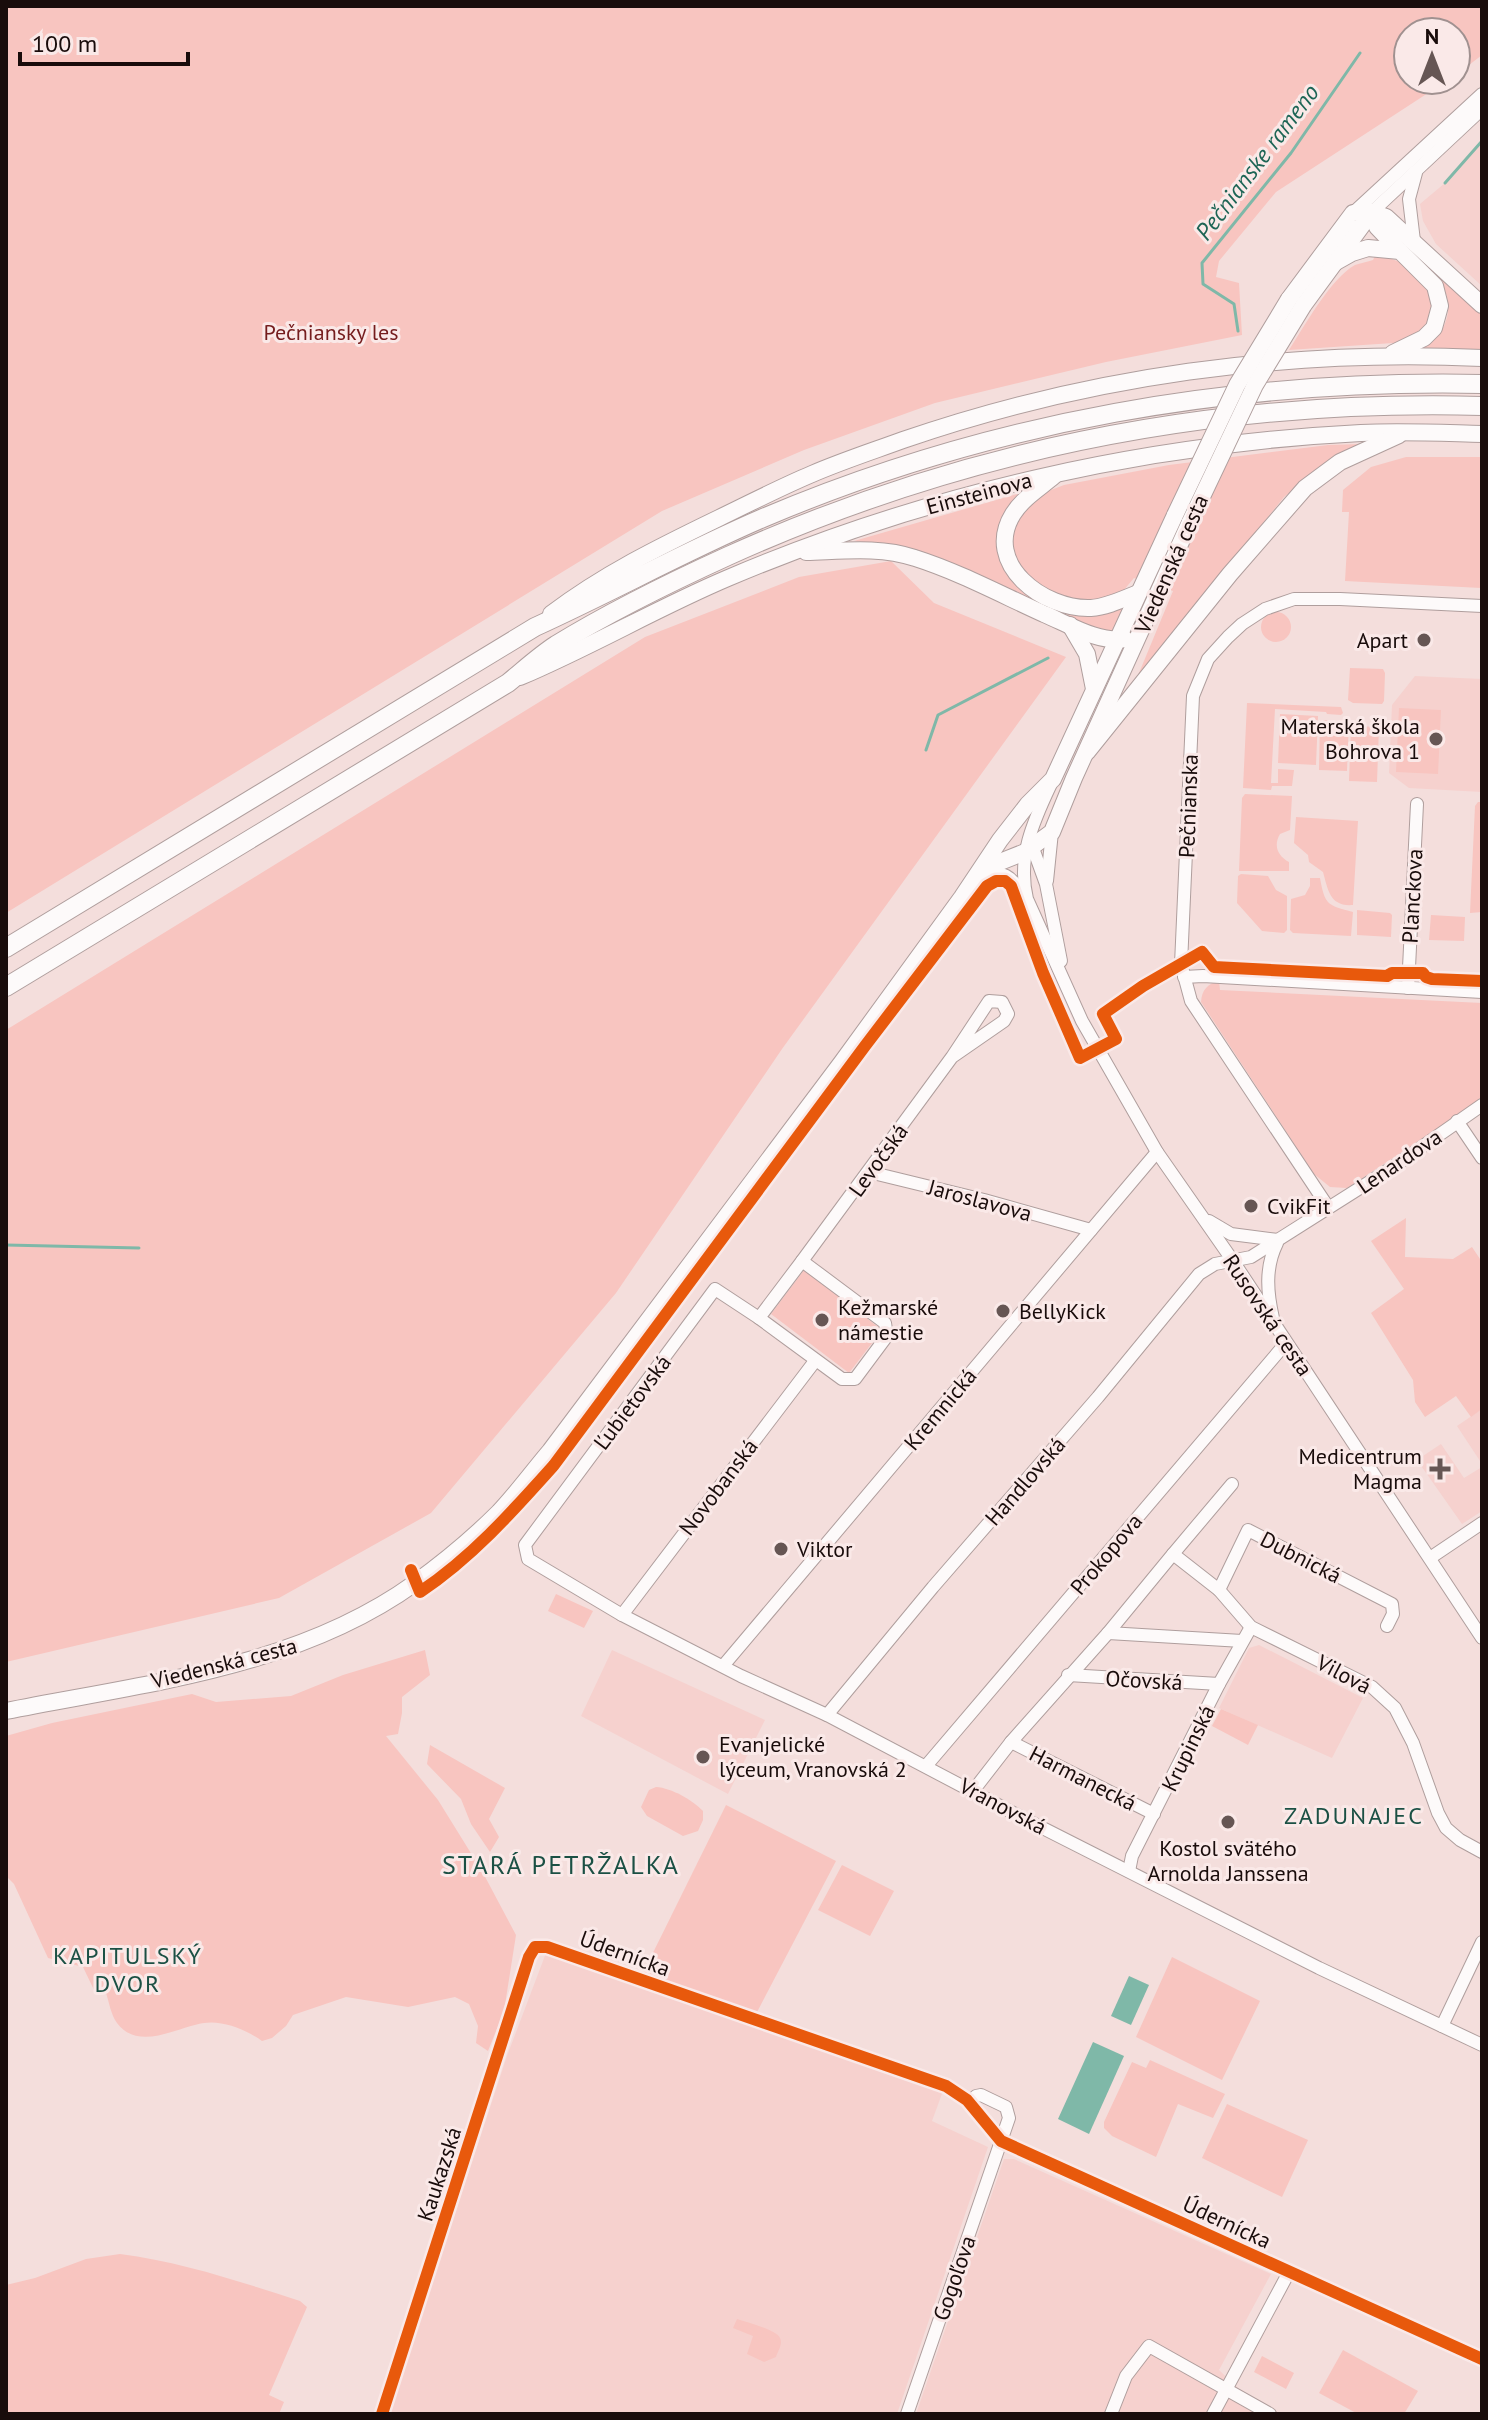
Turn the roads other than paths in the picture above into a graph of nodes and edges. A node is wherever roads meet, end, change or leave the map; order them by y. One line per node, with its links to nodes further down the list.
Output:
1 (1482, 94): 4 (street, Viedenská cesta)
2 (1482, 109): 3 (street, Viedenská cesta)
3 (1417, 169): 4 (street, Viedenská cesta); 5 (street)
4 (1371, 204): 5 (main road); 6 (main road); 7 (main road, Viedenská cesta); 8 (main road, Viedenská cesta)
5 (1414, 241): 9 (main road)
6 (1400, 251): 7 (main road); 10 (main road)
7 (1336, 262): 8 (main road, Viedenská cesta)
8 (1296, 303): 17 (main road, Viedenská cesta, bridge)
9 (1482, 305)
10 (1385, 356): 11 (main road); 22 (main road)
11 (1482, 358)
12 (1482, 384): 22 (highway)
13 (1482, 406): 25 (highway)
14 (1408, 432): 15 (main road, Einsteinova); 16 (main road, Einsteinova); 27 (main road)
15 (1482, 434)
16 (1059, 473): 18 (main road, Einsteinova); 19 (main road)
17 (1182, 519): 19 (main road, Viedenská cesta); 23 (main road, Viedenská cesta)
18 (792, 552): 21 (main road); 25 (main road, Einsteinova)
19 (1138, 593): 24 (main road, Viedenská cesta)
20 (1482, 606): 38 (street, Pečnianska)
21 (1070, 625): 24 (main road); 26 (main road)
22 (535, 627): 37 (highway)
23 (1142, 628): 24 (main road); 27 (main road, Viedenská cesta)
24 (1116, 640): 26 (main road, Viedenská cesta)
25 (508, 683): 40 (highway)
26 (1094, 689): 28 (main road, Viedenská cesta)
27 (1087, 752): 30 (main road, Viedenská cesta)
28 (1053, 779): 31 (street, Rusovská cesta); 32 (main road, Viedenská cesta)
29 (1417, 804): 41 (street, Planckova)
30 (1052, 832): 31 (main road, Viedenská cesta); 34 (street, Rusovská cesta)
31 (1029, 845): 32 (street); 33 (main road, Viedenská cesta); 34 (street, Rusovská cesta); 36 (street, Rusovská cesta)
32 (985, 861): 35 (main road, Viedenská cesta)
33 (981, 880): 35 (main road, Viedenská cesta); 36 (street, Rusovská cesta)
34 (1046, 884): 39 (street, Rusovská cesta)
35 (962, 897): 74 (main road, Viedenská cesta)
36 (1027, 899): 39 (street, Rusovská cesta)
37 (6, 948)
38 (1184, 977): 41 (street); 49 (street, Pečnianska)
39 (1066, 986): 46 (street, Rusovská cesta)
40 (6, 987)
41 (1408, 988): 42 (street)
42 (1482, 992)
43 (952, 1057): 43 (street, Levočská); 48 (street, Levočská)
44 (1482, 1105): 45 (street, Lenardova)
45 (1457, 1121): 47 (street); 49 (street, Lenardova)
46 (1157, 1152): 50 (street, Rusovská cesta); 51 (street, Kremnická)
47 (1482, 1158)
48 (869, 1172): 51 (street, Jaroslavova); 53 (street, Levočská)
49 (1328, 1207): 52 (street, Lenardova)
50 (1198, 1211): 52 (street); 54 (street, Rusovská cesta)
51 (1091, 1230): 71 (street, Kremnická)
52 (1278, 1240): 54 (street, Lenardova); 56 (street)
53 (802, 1261): 55 (street); 58 (street)
54 (1233, 1261): 56 (street, Rusovská cesta); 75 (street, Handlovská)
55 (759, 1318): 58 (street); 63 (street, Ľubietovská)
56 (1275, 1325): 57 (street, Rusovská cesta)
57 (1286, 1343): 62 (street, Rusovská cesta); 77 (street, Prokopova)
58 (815, 1361): 65 (street, Novobanská)
59 (1232, 1484): 61 (street, Očovská)
60 (1482, 1523): 62 (street)
61 (1173, 1554): 64 (street, Vilová); 68 (street, Očovská)
62 (1430, 1558): 69 (street, Rusovská cesta)
63 (528, 1559): 65 (street, Vranovská)
64 (1219, 1590): 66 (street, Dubnická); 67 (street, Vilová)
65 (622, 1615): 71 (street, Vranovská)
66 (1387, 1626)
67 (1251, 1627): 70 (street, Krupinská); 80 (street, Vilová)
68 (1108, 1633): 70 (street, Očovská); 72 (street, Očovská)
69 (1482, 1638)
70 (1242, 1641): 73 (street, Krupinská)
71 (723, 1666): 75 (street, Vranovská)
72 (1068, 1675): 73 (street, Očovská); 76 (street, Očovská)
73 (1219, 1684): 79 (street, Krupinská)
74 (6, 1711)
75 (827, 1715): 77 (street, Vranovská)
76 (1011, 1742): 78 (street, Očovská); 79 (street, Harmanecká)
77 (926, 1766): 78 (street, Vranovská)
78 (973, 1791): 81 (street, Vranovská)
79 (1154, 1814): 81 (street, Krupinská)
80 (1482, 1852)
81 (1129, 1871): 84 (street, Vranovská)
82 (1482, 1942): 84 (street)
83 (535, 1947): 86 (street, Údernícka); 91 (street, Kaukazská)
84 (1442, 2026): 85 (street, Vranovská)
85 (1482, 2045)
86 (970, 2103): 87 (street, Údernícka); 87 (street, Údernícka)
87 (1001, 2141): 88 (street, Údernícka); 92 (street, Gogoľova)
88 (1289, 2272): 89 (street, Údernícka); 90 (street)
89 (1482, 2359)
90 (1227, 2388): 93 (street); 94 (street); 95 (street)
91 (382, 2414)
92 (907, 2414)
93 (1111, 2414)
94 (1213, 2414)
95 (1270, 2414)

